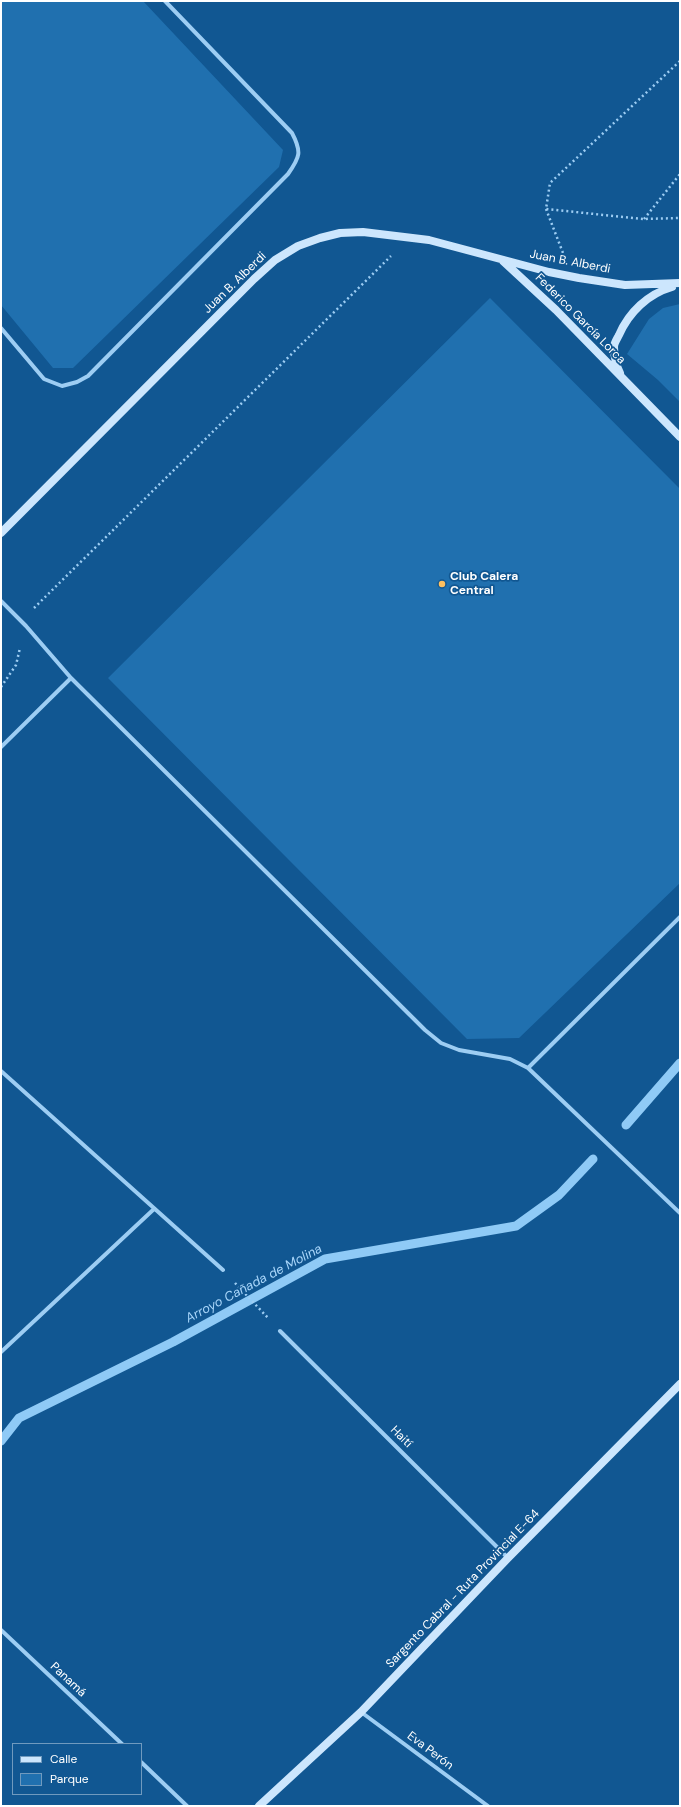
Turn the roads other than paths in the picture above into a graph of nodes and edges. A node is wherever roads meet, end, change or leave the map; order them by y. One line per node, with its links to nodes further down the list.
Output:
1 (165, 1): 4 (street)
2 (503, 260): 3 (street, Juan B. Alberdi); 5 (street, Federico García Lorca); 7 (street, Juan B. Alberdi)
3 (680, 284): 5 (street, Federico García Lorca)
4 (1, 328)
5 (622, 380): 6 (street, Federico García Lorca)
6 (680, 437)
7 (1, 533)
8 (1, 601): 9 (street)
9 (71, 678): 10 (street); 12 (street)
10 (1, 747)
11 (680, 917): 12 (street)
12 (528, 1068): 15 (street)
13 (1, 1071): 14 (street)
14 (154, 1209): 16 (street); 18 (street)
15 (680, 1213)
16 (223, 1270)
17 (280, 1331): 20 (street, Haití)
18 (1, 1352)
19 (680, 1384): 20 (street, Sargento Cabral - Ruta Provincial E-64)
20 (508, 1558): 22 (street, Sargento Cabral - Ruta Provincial E-64)
21 (1, 1630): 23 (street, Panamá)
22 (361, 1712): 26 (street, Sargento Cabral - Ruta Provincial E-64); 27 (street, Eva Perón)
23 (121, 1743)
24 (142, 1763): 25 (street)
25 (188, 1806)
26 (259, 1806)
27 (488, 1806)

